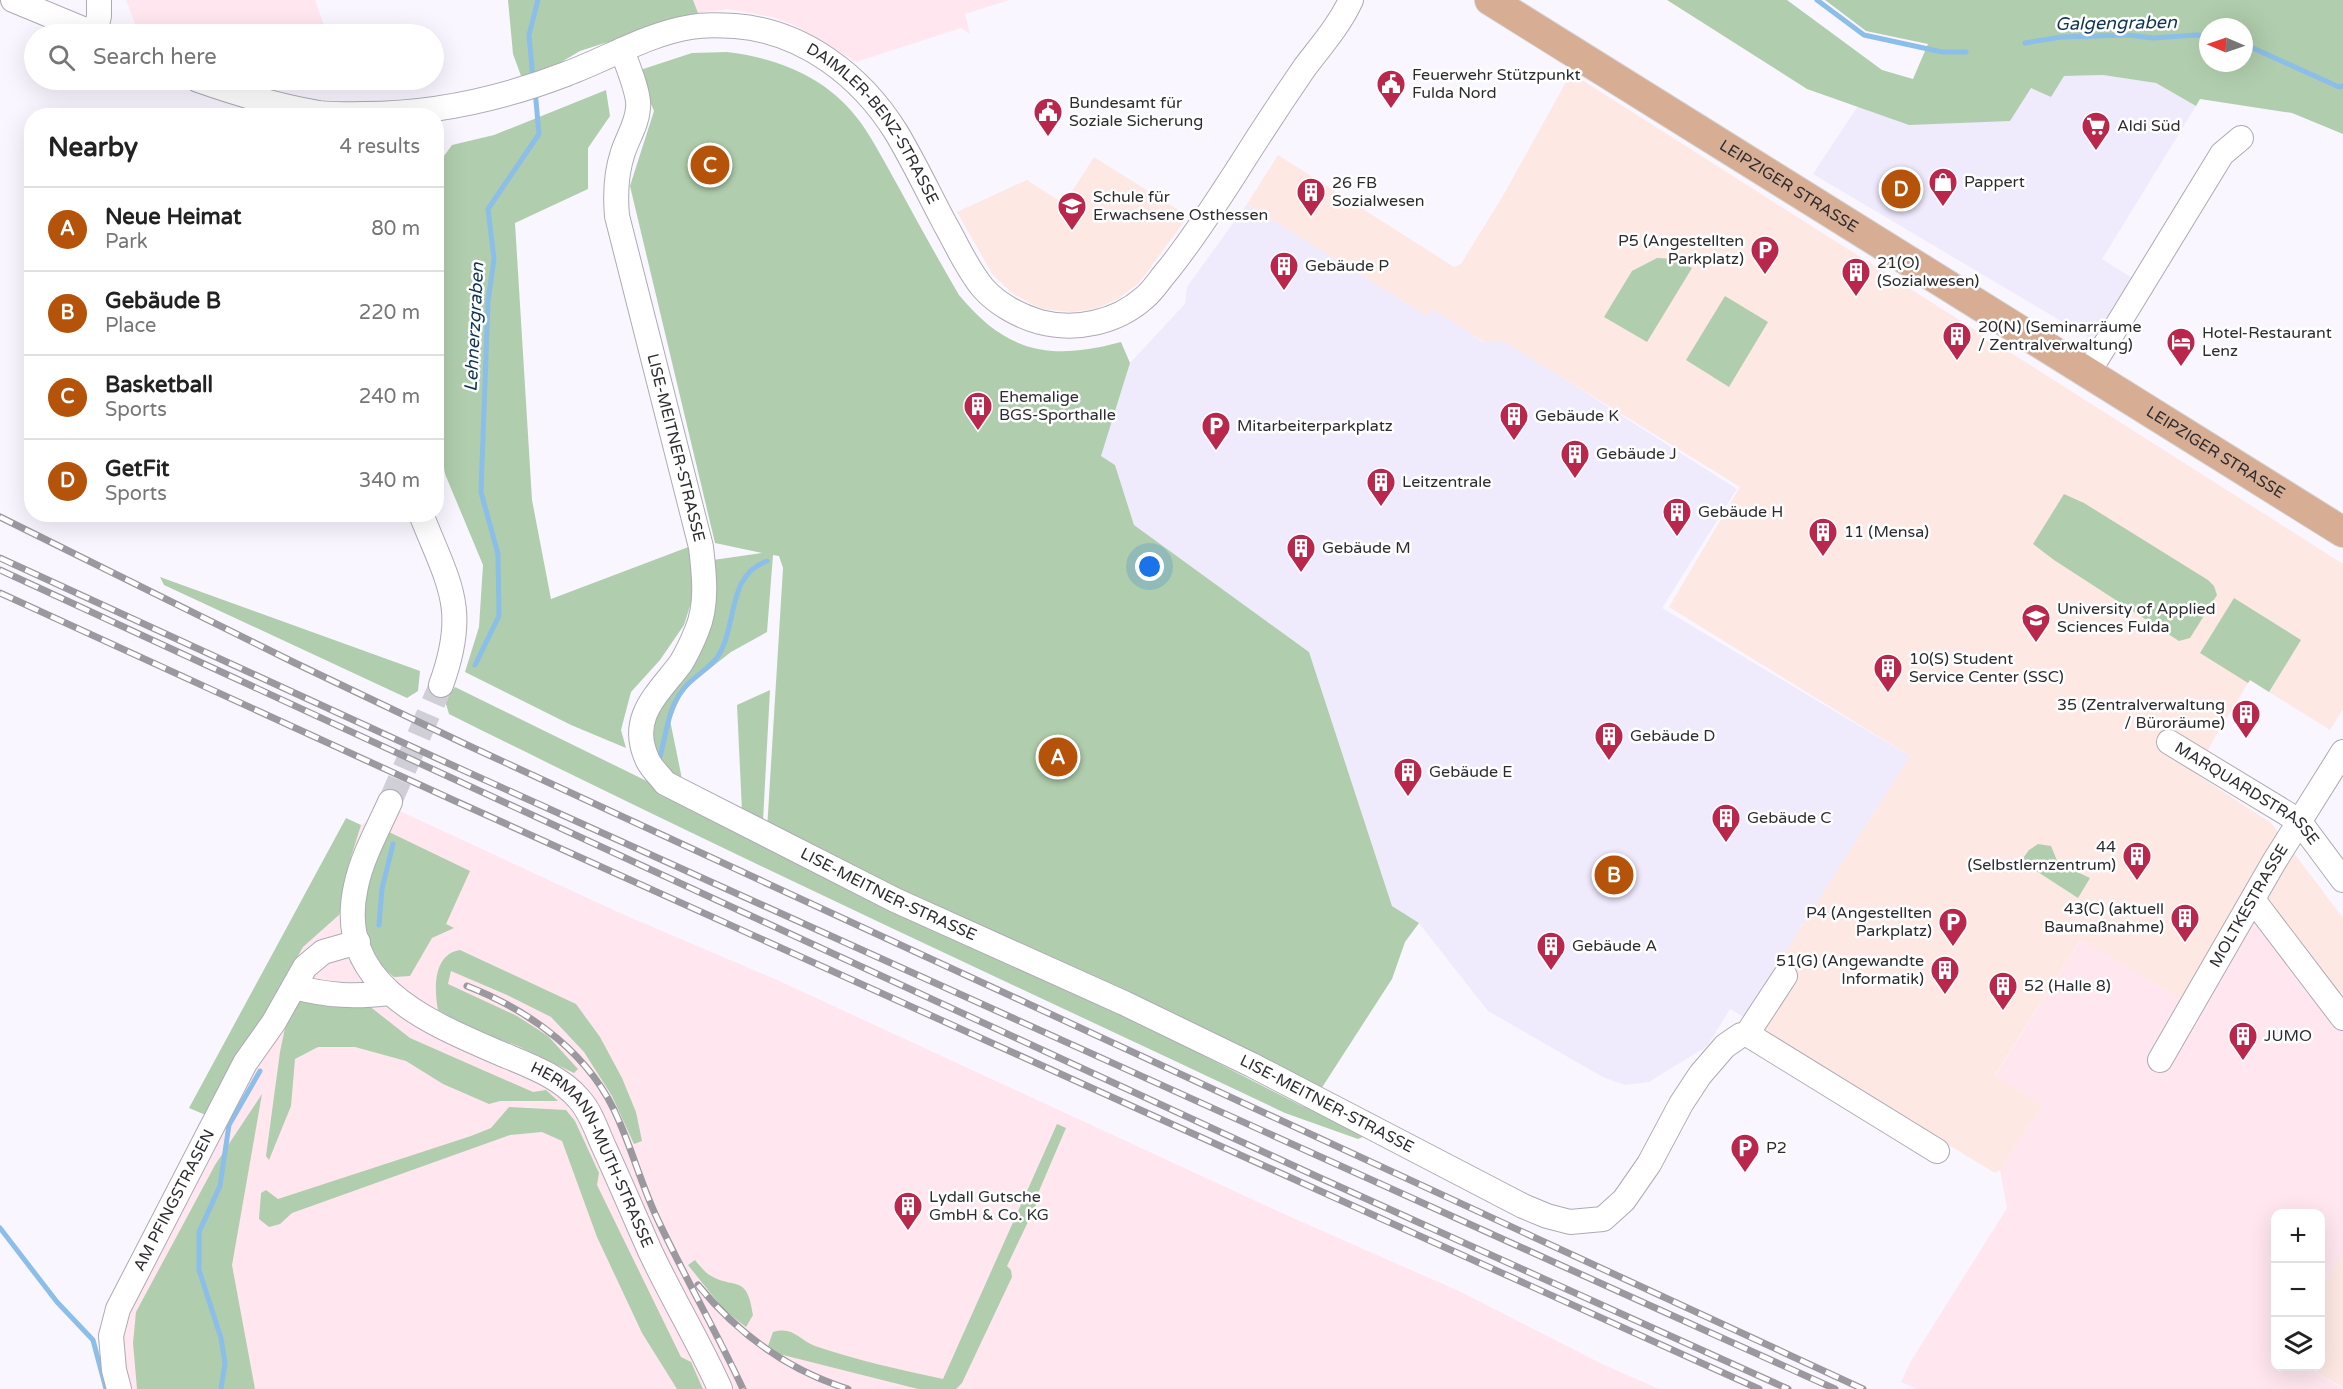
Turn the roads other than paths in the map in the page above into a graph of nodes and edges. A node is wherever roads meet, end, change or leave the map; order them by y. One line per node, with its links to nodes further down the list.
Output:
1 (13, 0): 5 (street)
2 (99, 0): 6 (street)
3 (1490, 0): 12 (main road, LEIPZIGER STRASSE)
4 (1352, 2): 7 (street, DAIMLER-BENZ-STRASSE)
5 (71, 24)
6 (96, 24)
7 (622, 50): 10 (street, DAIMLER-BENZ-STRASSE); 27 (street, LISE-MEITNER-STRASSE)
8 (225, 90): 9 (street, DAIMLER-BENZ-STRASSE)
9 (293, 108)
10 (444, 110)
11 (2241, 138): 12 (street)
12 (2088, 374): 14 (main road, LEIPZIGER STRASSE)
13 (424, 522): 15 (street)
14 (2343, 532)
15 (444, 678)
16 (2169, 742): 19 (street, MARQUARDSTRASSE)
17 (2343, 752): 19 (street, MOLTKESTRASSE)
18 (390, 802): 22 (street, HERMANN-MUTH-STRASSE)
19 (2299, 821): 20 (street, MARQUARDSTRASSE); 21 (street, MOLTKESTRASSE)
20 (2343, 880)
21 (2254, 897): 26 (street); 28 (street, MOLTKESTRASSE)
22 (358, 942): 24 (street); 25 (street, HERMANN-MUTH-STRASSE)
23 (1785, 976): 27 (street, LISE-MEITNER-STRASSE)
24 (294, 987): 25 (street); 30 (street, AM PFINGSTRASEN)
25 (390, 993): 31 (street, HERMANN-MUTH-STRASSE)
26 (2343, 1018)
27 (1744, 1035): 29 (street)
28 (2160, 1060)
29 (1937, 1150)
30 (119, 1389)
31 (720, 1389)

